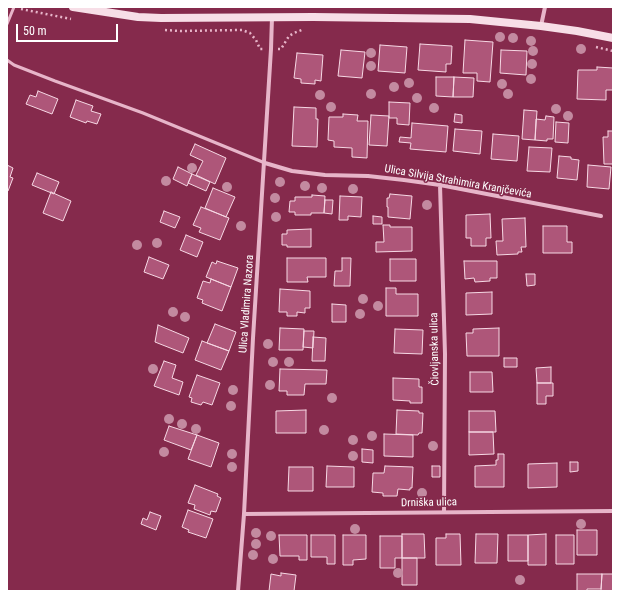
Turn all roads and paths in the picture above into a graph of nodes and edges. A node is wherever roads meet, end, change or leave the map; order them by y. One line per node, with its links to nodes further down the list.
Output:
1 (14, 7): 5 (lane)
2 (73, 7): 4 (street)
3 (545, 7): 6 (street)
4 (272, 17): 6 (street); 13 (street, Ulica Vladimira Nazora)
5 (7, 24)
6 (541, 26): 8 (street)
7 (309, 28): 10 (path)
8 (613, 38)
9 (591, 46): 11 (path)
10 (278, 49)
11 (613, 51)
12 (7, 60): 13 (lane)
13 (265, 163): 14 (street, Ulica Silvija Strahimira Kranjčevića); 18 (street, Ulica Vladimira Nazora)
14 (440, 185): 15 (street, Ulica Silvija Strahimira Kranjčevića); 17 (street, Čiovljanska ulica)
15 (601, 216)
16 (613, 511): 17 (street, Drniška ulica)
17 (444, 512): 18 (street, Drniška ulica)
18 (244, 514): 19 (street, Ulica Vladimira Nazora)
19 (238, 591)

